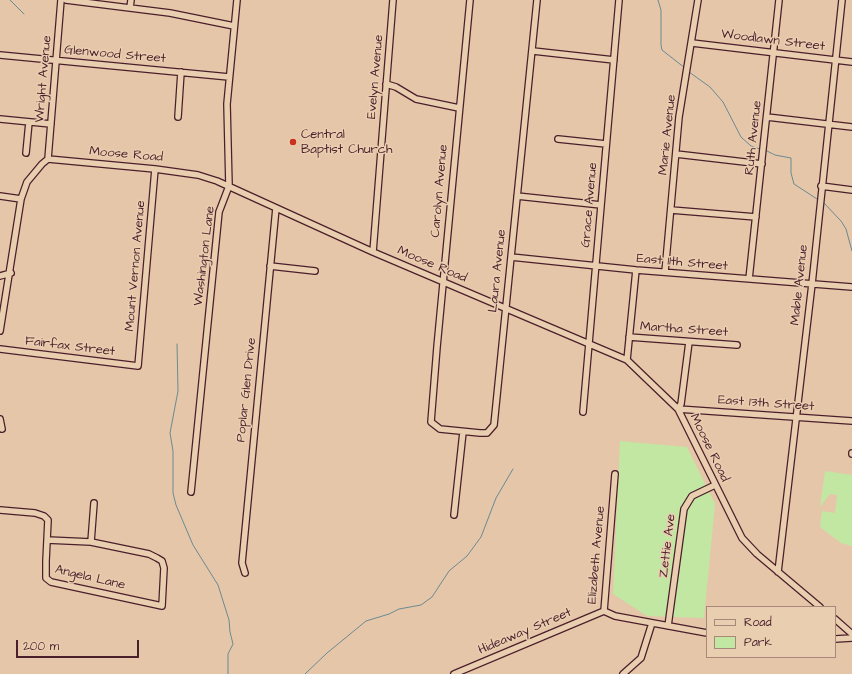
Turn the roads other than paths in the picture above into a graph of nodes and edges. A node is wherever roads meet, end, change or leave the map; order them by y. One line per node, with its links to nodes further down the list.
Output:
1 (61, 0): 20 (street, Wright Avenue)
2 (66, 0): 12 (street)
3 (131, 0): 12 (street)
4 (237, 0): 13 (street, Washington Lane)
5 (393, 0): 24 (street, Evelyn Avenue)
6 (470, 0): 25 (street, Carolyn Avenue)
7 (537, 0): 15 (street, Laura Avenue)
8 (619, 0): 18 (street, Grace Avenue)
9 (698, 0): 14 (street, Marie Avenue)
10 (779, 0): 16 (street, Ruth Avenue)
11 (842, 0): 19 (street, Mable Avenue)
12 (130, 8): 13 (street)
13 (234, 26): 23 (street, Washington Lane)
14 (692, 43): 16 (street, Woodlawn Street); 36 (street, Marie Avenue)
15 (533, 51): 18 (street); 44 (street, Laura Avenue)
16 (774, 52): 19 (street, Woodlawn Street); 26 (street, Ruth Avenue)
17 (0, 55): 20 (street, Glenwood Street)
18 (614, 60): 34 (street, Grace Avenue)
19 (836, 60): 21 (street, Woodlawn Street); 31 (street, Mable Avenue)
20 (57, 61): 22 (street, Glenwood Street); 30 (street, Wright Avenue)
21 (852, 62)
22 (181, 72): 23 (street, Glenwood Street); 27 (street)
23 (229, 77): 40 (street, Washington Lane)
24 (386, 84): 25 (street); 50 (street, Evelyn Avenue)
25 (459, 108): 60 (street, Carolyn Avenue)
26 (767, 116): 31 (street); 38 (street, Ruth Avenue)
27 (178, 118)
28 (0, 119): 29 (street)
29 (29, 122): 30 (street); 35 (street)
30 (51, 124): 37 (street, Wright Avenue)
31 (828, 124): 32 (street); 41 (street, Mable Avenue)
32 (852, 126)
33 (558, 139): 34 (street)
34 (606, 144): 46 (street, Grace Avenue)
35 (26, 153)
36 (676, 154): 38 (street); 48 (street, Marie Avenue)
37 (48, 159): 39 (street, Moose Road); 45 (street)
38 (762, 164): 49 (street, Ruth Avenue)
39 (156, 169): 40 (street, Moose Road); 71 (street, Mount Vernon Avenue)
40 (229, 186): 47 (street, Moose Road); 81 (street, Washington Lane)
41 (821, 186): 42 (street); 61 (street, Mable Avenue)
42 (852, 190)
43 (0, 196): 45 (street)
44 (517, 196): 46 (street); 51 (street, Laura Avenue)
45 (21, 199): 57 (street)
46 (601, 205): 53 (street, Grace Avenue)
47 (276, 208): 50 (street, Moose Road); 52 (street, Poplar Glen Drive)
48 (671, 210): 49 (street); 56 (street, Marie Avenue)
49 (756, 217): 59 (street, Ruth Avenue)
50 (373, 252): 60 (street, Moose Road)
51 (511, 257): 53 (street, East 11th Street); 63 (street, Laura Avenue)
52 (270, 266): 55 (street); 88 (street, Poplar Glen Drive)
53 (595, 266): 54 (street, East 11th Street); 66 (street, Grace Avenue)
54 (636, 270): 56 (street, East 11th Street); 65 (street)
55 (315, 271)
56 (665, 272): 59 (street, East 11th Street)
57 (11, 273): 58 (street); 64 (street)
58 (0, 276)
59 (749, 279): 61 (street, East 11th Street)
60 (443, 282): 63 (street, Moose Road); 78 (street, Carolyn Avenue)
61 (812, 284): 62 (street, East 11th Street); 74 (street, Mable Avenue)
62 (852, 287)
63 (505, 308): 66 (street, Moose Road); 78 (street, Laura Avenue)
64 (0, 331)
65 (629, 338): 67 (street, Martha Street); 70 (street)
66 (589, 342): 70 (street, Moose Road); 73 (street, Grace Avenue)
67 (689, 342): 68 (street, Martha Street); 72 (street)
68 (737, 345)
69 (0, 350): 71 (street, Fairfax Street)
70 (627, 360): 72 (street, Moose Road)
71 (138, 366)
72 (678, 409): 74 (street, East 13th Street); 80 (street, Moose Road)
73 (583, 412)
74 (796, 417): 76 (street, East 13th Street); 87 (street, Mable Avenue)
75 (0, 419): 77 (street)
76 (852, 421)
77 (2, 429)
78 (463, 432): 84 (street)
79 (615, 474): 90 (street, Elizabeth Avenue)
80 (715, 485): 87 (street, Moose Road); 93 (street, Zettie Ave)
81 (191, 492)
82 (94, 503): 86 (street)
83 (0, 510): 85 (street, Angela Lane)
84 (454, 515)
85 (47, 540): 86 (street); 86 (street, Angela Lane)
86 (91, 542)
87 (778, 572): 89 (street, Moose Road)
88 (245, 573)
89 (819, 606)
90 (604, 611): 92 (street, Elizabeth Avenue); 98 (street, Hideaway Street)
91 (836, 620): 95 (street)
92 (652, 623): 93 (street, Elizabeth Avenue); 99 (street)
93 (668, 626): 94 (street, Elizabeth Avenue)
94 (706, 633)
95 (852, 634)
96 (852, 638): 97 (street)
97 (836, 639)
98 (454, 674)
99 (624, 674)

